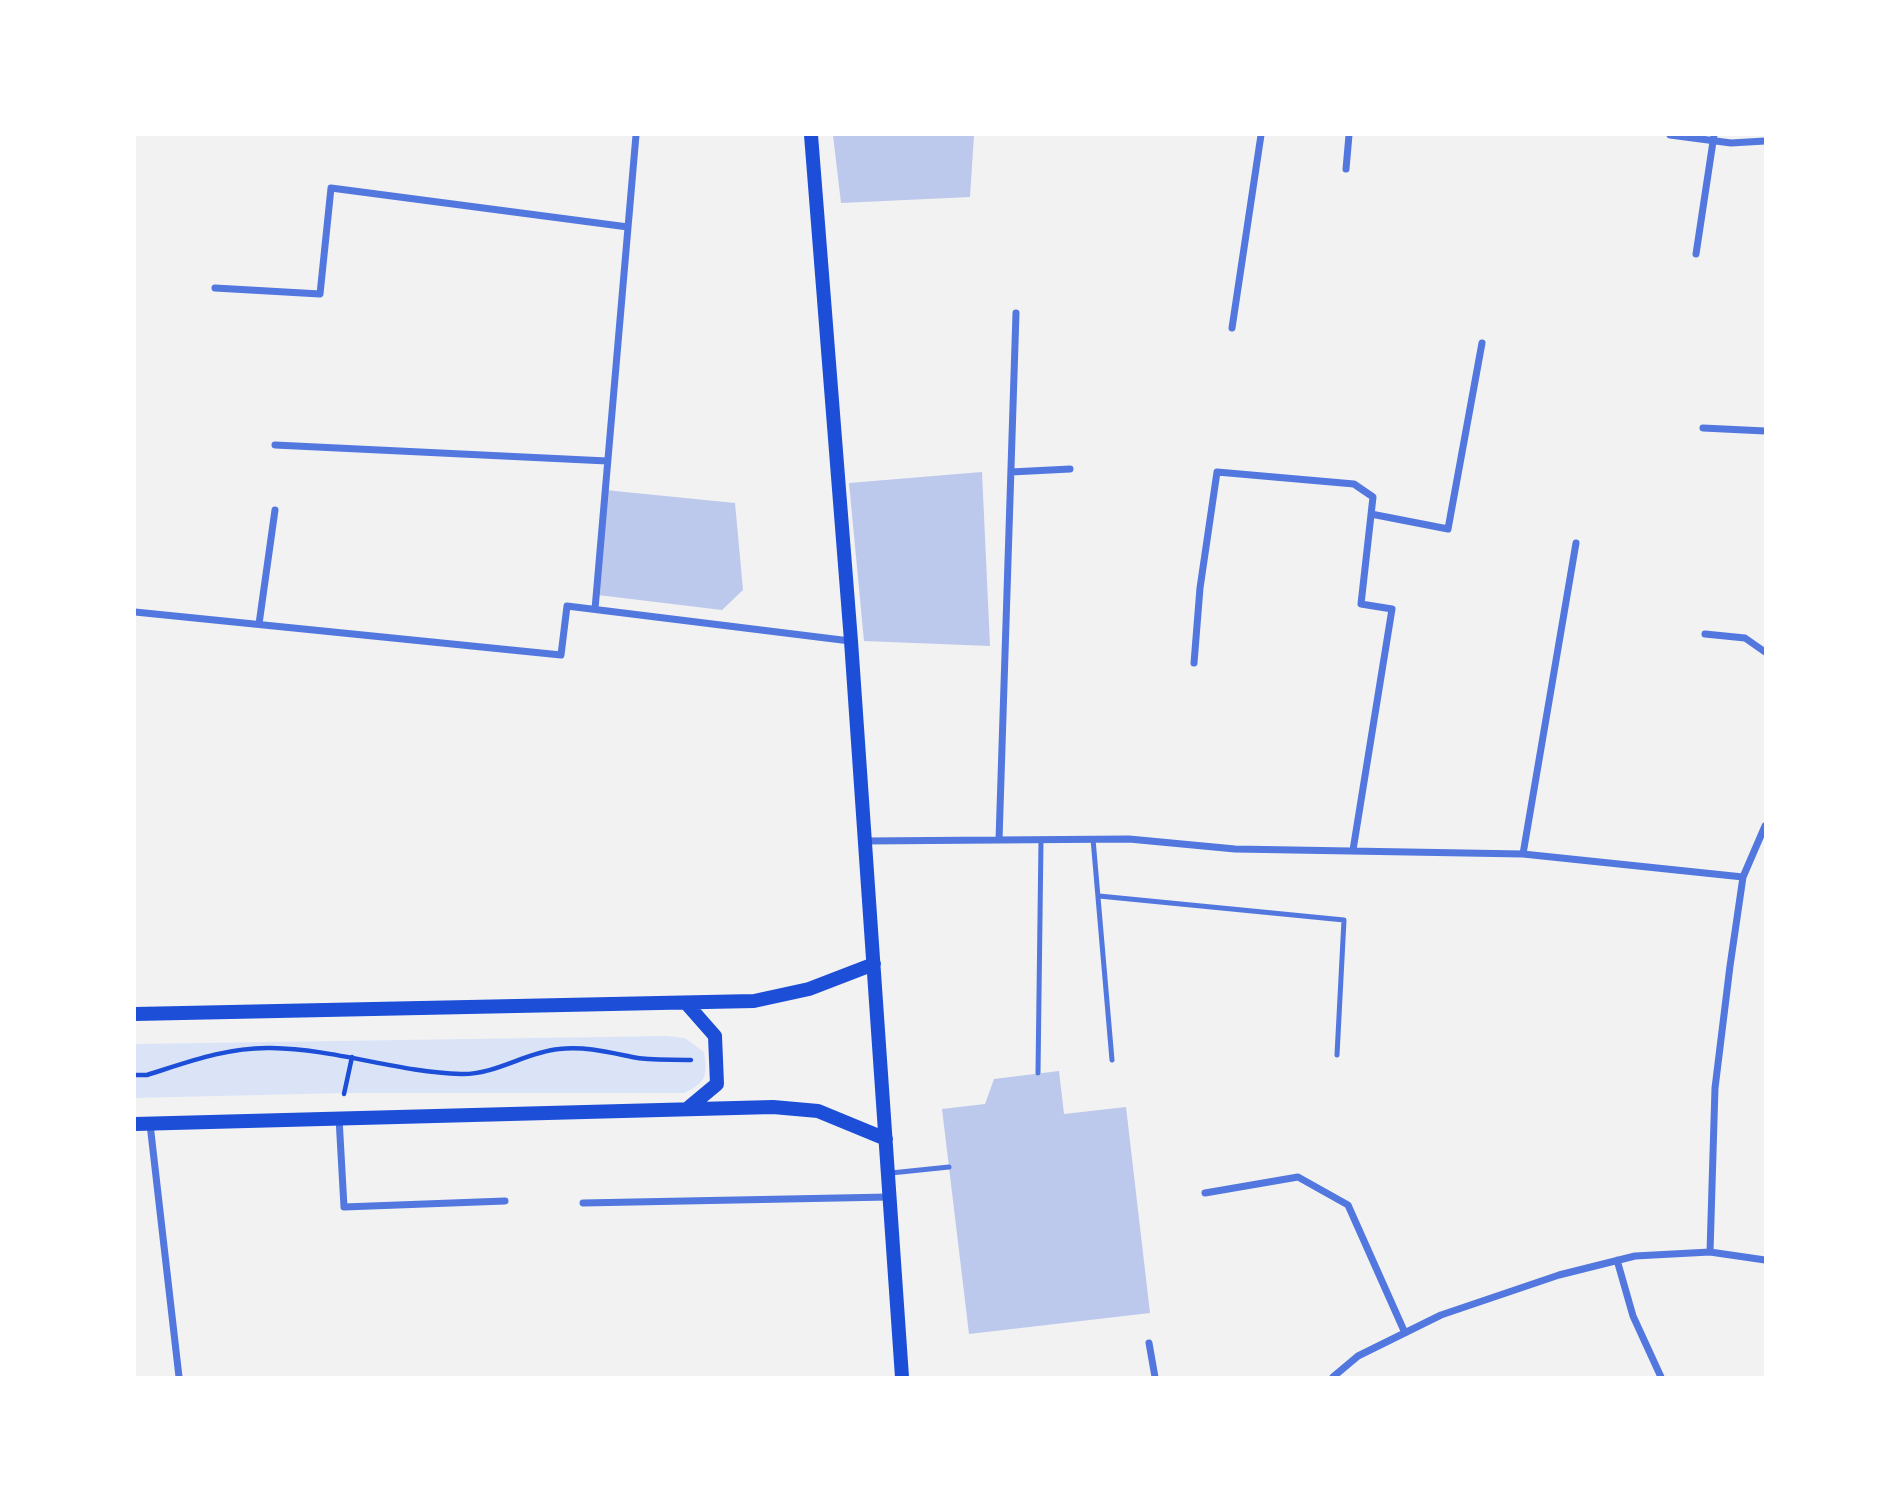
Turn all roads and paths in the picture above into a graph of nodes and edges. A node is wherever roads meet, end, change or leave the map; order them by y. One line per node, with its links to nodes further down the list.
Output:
1 (636, 135): 9 (street)
2 (811, 135): 28 (main road)
3 (1261, 135): 13 (street)
4 (1349, 135): 8 (street)
5 (1671, 135): 6 (street)
6 (1714, 137): 7 (street); 10 (street)
7 (1765, 141)
8 (1346, 169)
9 (628, 227): 11 (street); 18 (street)
10 (1696, 254)
11 (215, 288)
12 (1016, 313): 20 (street)
13 (1233, 328)
14 (1482, 343): 22 (street)
15 (1703, 428): 16 (street)
16 (1765, 431)
17 (275, 445): 18 (street)
18 (607, 461): 24 (street)
19 (1070, 469): 20 (street)
20 (1011, 472): 33 (street)
21 (275, 510): 26 (street)
22 (1371, 514): 30 (street); 36 (street)
23 (1576, 543): 37 (street)
24 (595, 609): 26 (street); 28 (street)
25 (135, 612): 26 (street)
26 (259, 624)
27 (1705, 634): 29 (street)
28 (851, 641): 35 (main road)
29 (1765, 652)
30 (1194, 663)
31 (1765, 825): 38 (street)
32 (1093, 839): 34 (street); 36 (street); 39 (lane)
33 (999, 840): 34 (street); 35 (street)
34 (1041, 840): 47 (lane)
35 (865, 841): 40 (main road)
36 (1353, 850): 37 (street)
37 (1523, 855): 38 (street)
38 (1743, 877): 60 (street)
39 (1099, 896): 43 (lane); 46 (lane)
40 (874, 964): 41 (main road); 53 (main road)
41 (686, 1003): 42 (main road); 45 (main road)
42 (135, 1014)
43 (1337, 1055)
44 (352, 1057): 45 (path); 48 (path); 50 (path)
45 (716, 1060): 49 (main road)
46 (1112, 1060)
47 (1038, 1073)
48 (135, 1075)
49 (687, 1109): 50 (main road); 53 (main road)
50 (339, 1118): 52 (main road); 58 (street)
51 (135, 1124): 52 (main road)
52 (150, 1124): 65 (street)
53 (886, 1139): 55 (main road)
54 (950, 1167): 55 (lane)
55 (888, 1174): 57 (main road)
56 (1205, 1193): 63 (street)
57 (890, 1197): 59 (street); 66 (main road)
58 (505, 1201)
59 (583, 1203)
60 (1710, 1252): 61 (street); 62 (street)
61 (1617, 1260): 63 (street); 69 (street)
62 (1765, 1260)
63 (1405, 1333): 68 (street)
64 (1149, 1343): 67 (street)
65 (179, 1377)
66 (902, 1377)
67 (1155, 1377)
68 (1333, 1377)
69 (1661, 1377)

